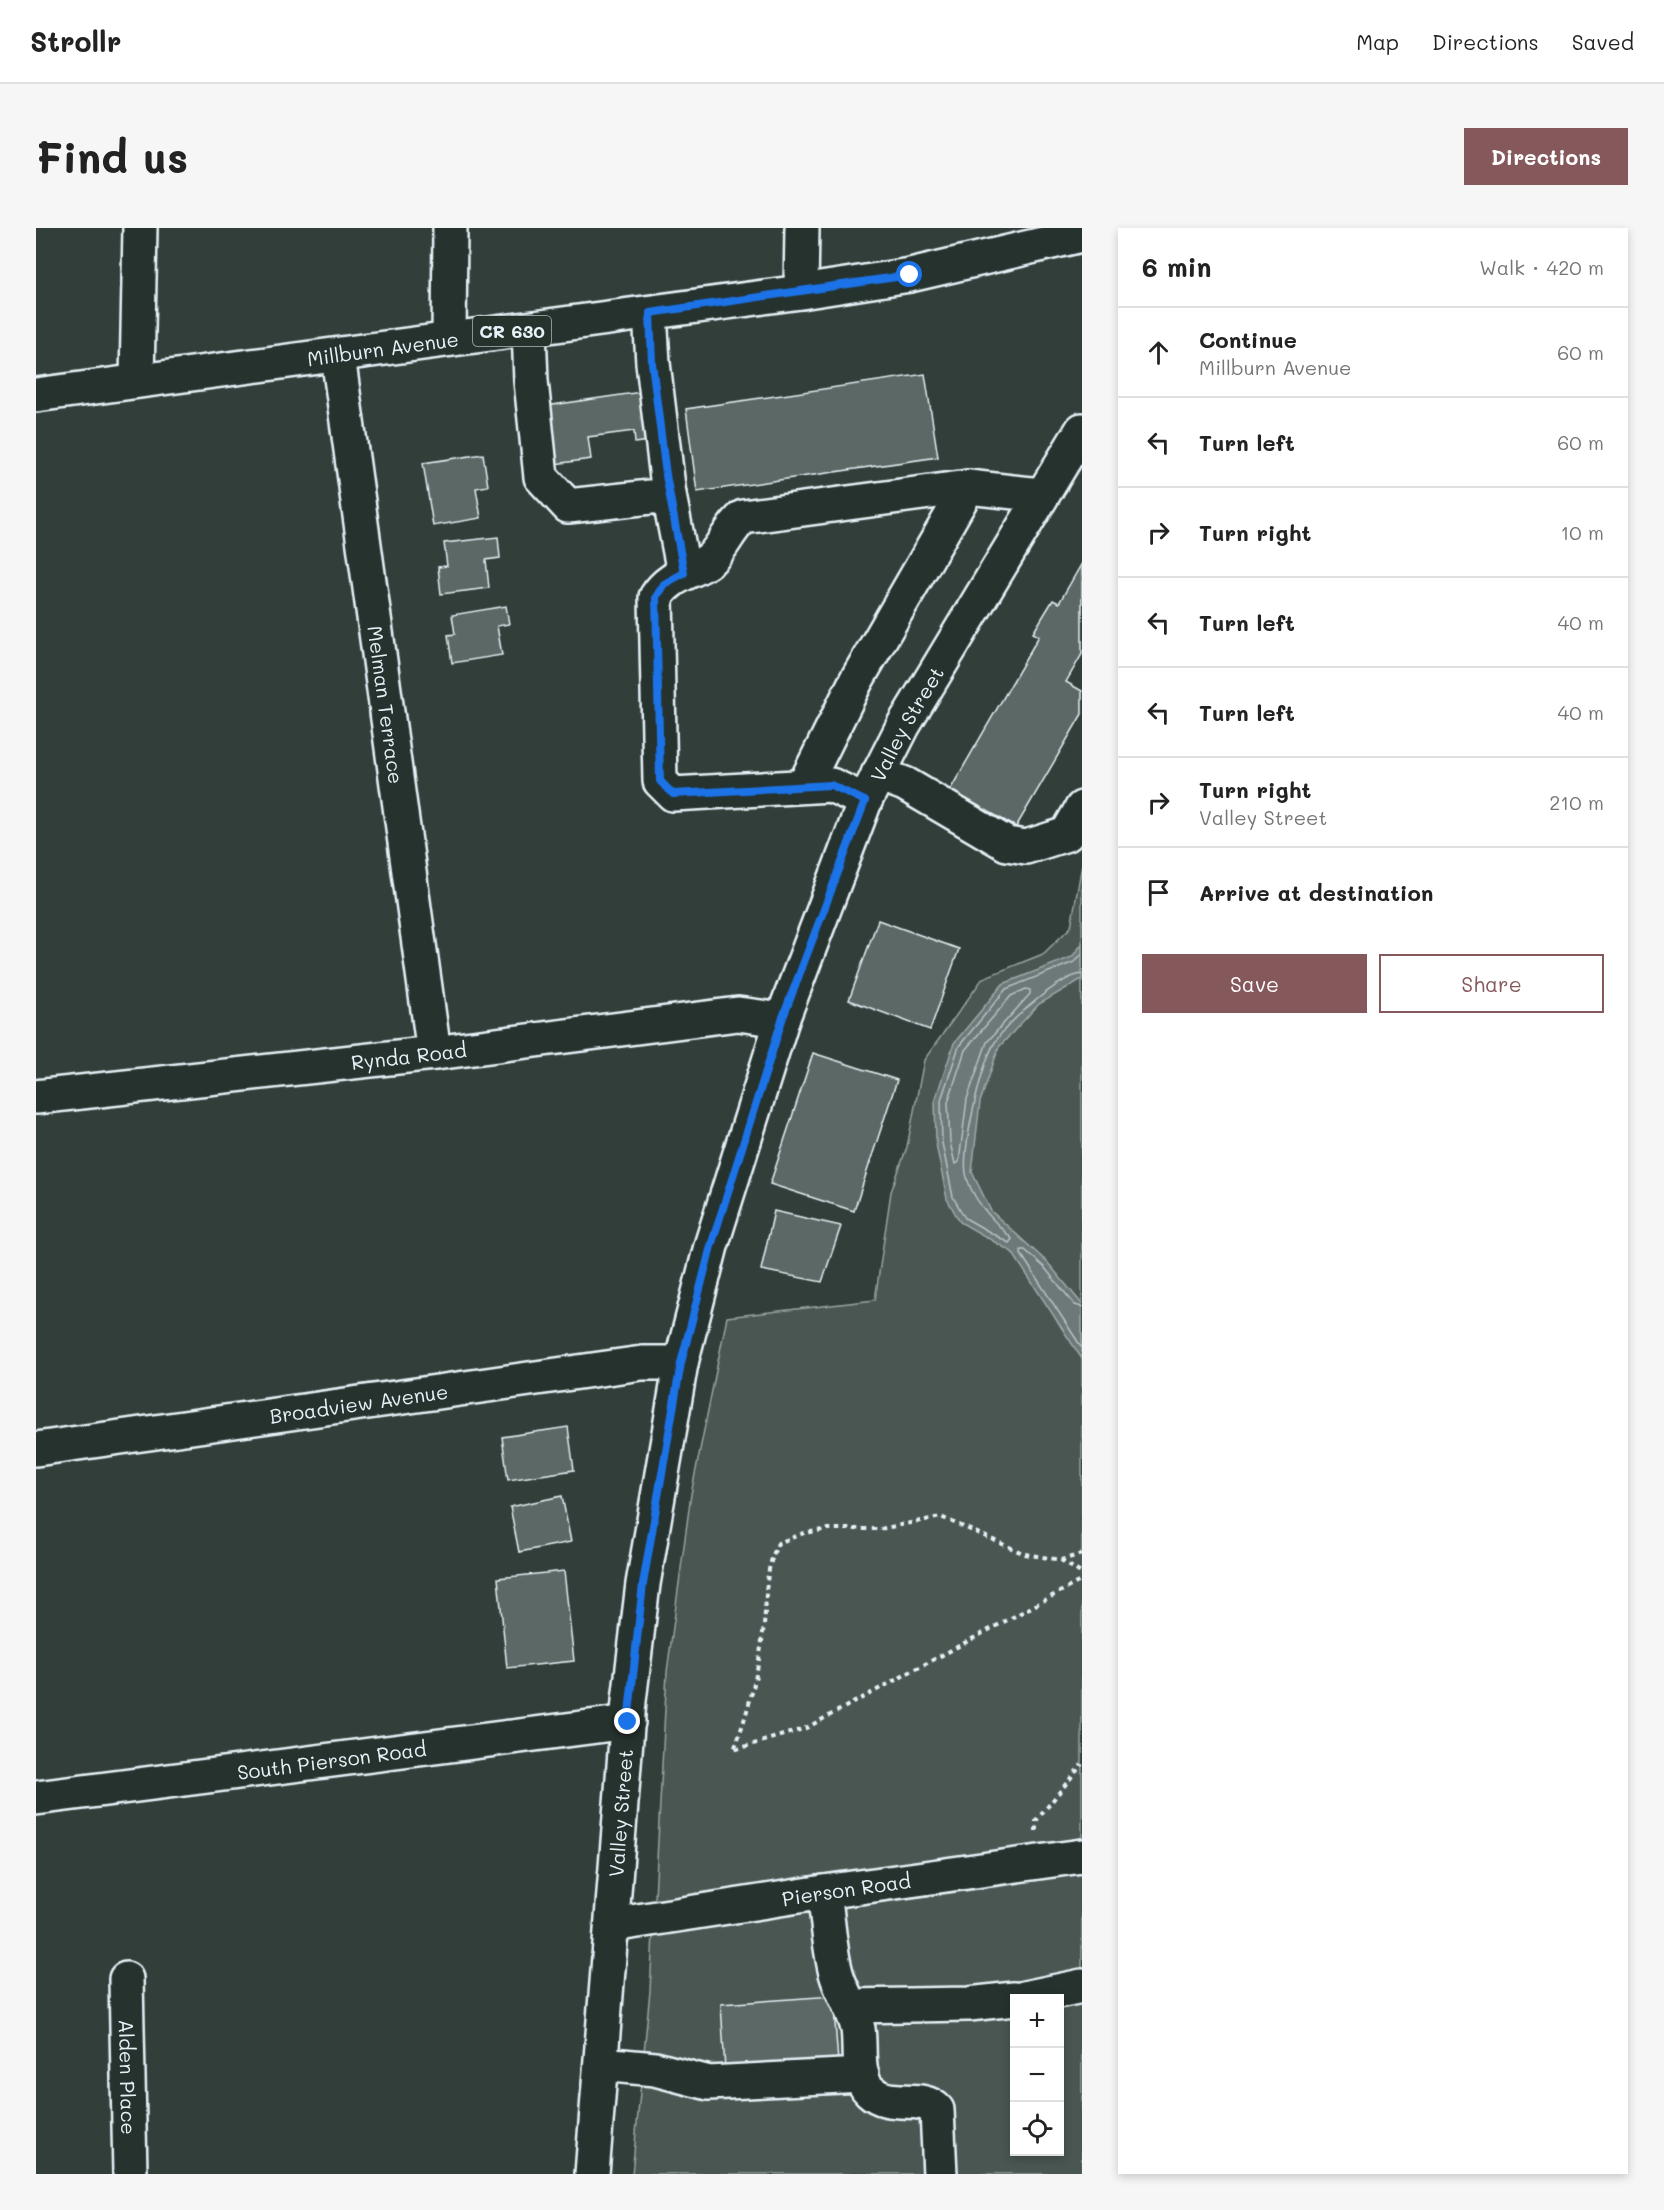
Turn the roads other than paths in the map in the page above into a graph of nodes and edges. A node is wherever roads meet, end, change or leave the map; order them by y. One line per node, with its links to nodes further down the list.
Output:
1 (140, 228): 11 (street)
2 (450, 228): 9 (street)
3 (802, 228): 6 (street)
4 (1066, 239): 5 (street); 6 (street, Millburn Avenue / CR 630)
5 (1082, 256)
6 (801, 292): 7 (street, Millburn Avenue / CR 630)
7 (650, 313): 8 (street, Millburn Avenue / CR 630); 14 (street)
8 (529, 329): 9 (street, Millburn Avenue / CR 630); 14 (street)
9 (449, 339): 10 (street, Millburn Avenue / CR 630)
10 (338, 356): 11 (street, Millburn Avenue / CR 630); 22 (street, Melman Terrace)
11 (137, 381): 12 (street, Millburn Avenue / CR 630)
12 (36, 394)
13 (1082, 430): 16 (street, Valley Street)
14 (668, 485): 17 (street)
15 (968, 487): 16 (street); 17 (street); 18 (street)
16 (1041, 495): 19 (street, Valley Street)
17 (684, 573): 18 (street)
18 (804, 786): 19 (street)
19 (872, 788): 20 (street); 21 (street, Valley Street)
20 (1082, 808)
21 (782, 1020): 22 (street, Rynda Road); 24 (street, Valley Street)
22 (434, 1053): 23 (street, Rynda Road)
23 (36, 1097)
24 (681, 1363): 25 (street, Broadview Avenue); 26 (street, Valley Street)
25 (36, 1449)
26 (628, 1722): 27 (street, South Pierson Road); 30 (street, Valley Street)
27 (36, 1798)
28 (1082, 1856): 29 (street, Pierson Road)
29 (824, 1892): 30 (street, Pierson Road); 35 (street)
30 (612, 1925): 36 (street, Valley Street)
31 (126, 1979): 38 (street, Alden Place)
32 (1082, 1986): 33 (street)
33 (1043, 1994)
34 (1010, 2000): 35 (street)
35 (850, 2006): 37 (street)
36 (601, 2064): 37 (street); 39 (street, Valley Street)
37 (862, 2075): 40 (street)
38 (130, 2174)
39 (592, 2174)
40 (940, 2174)

